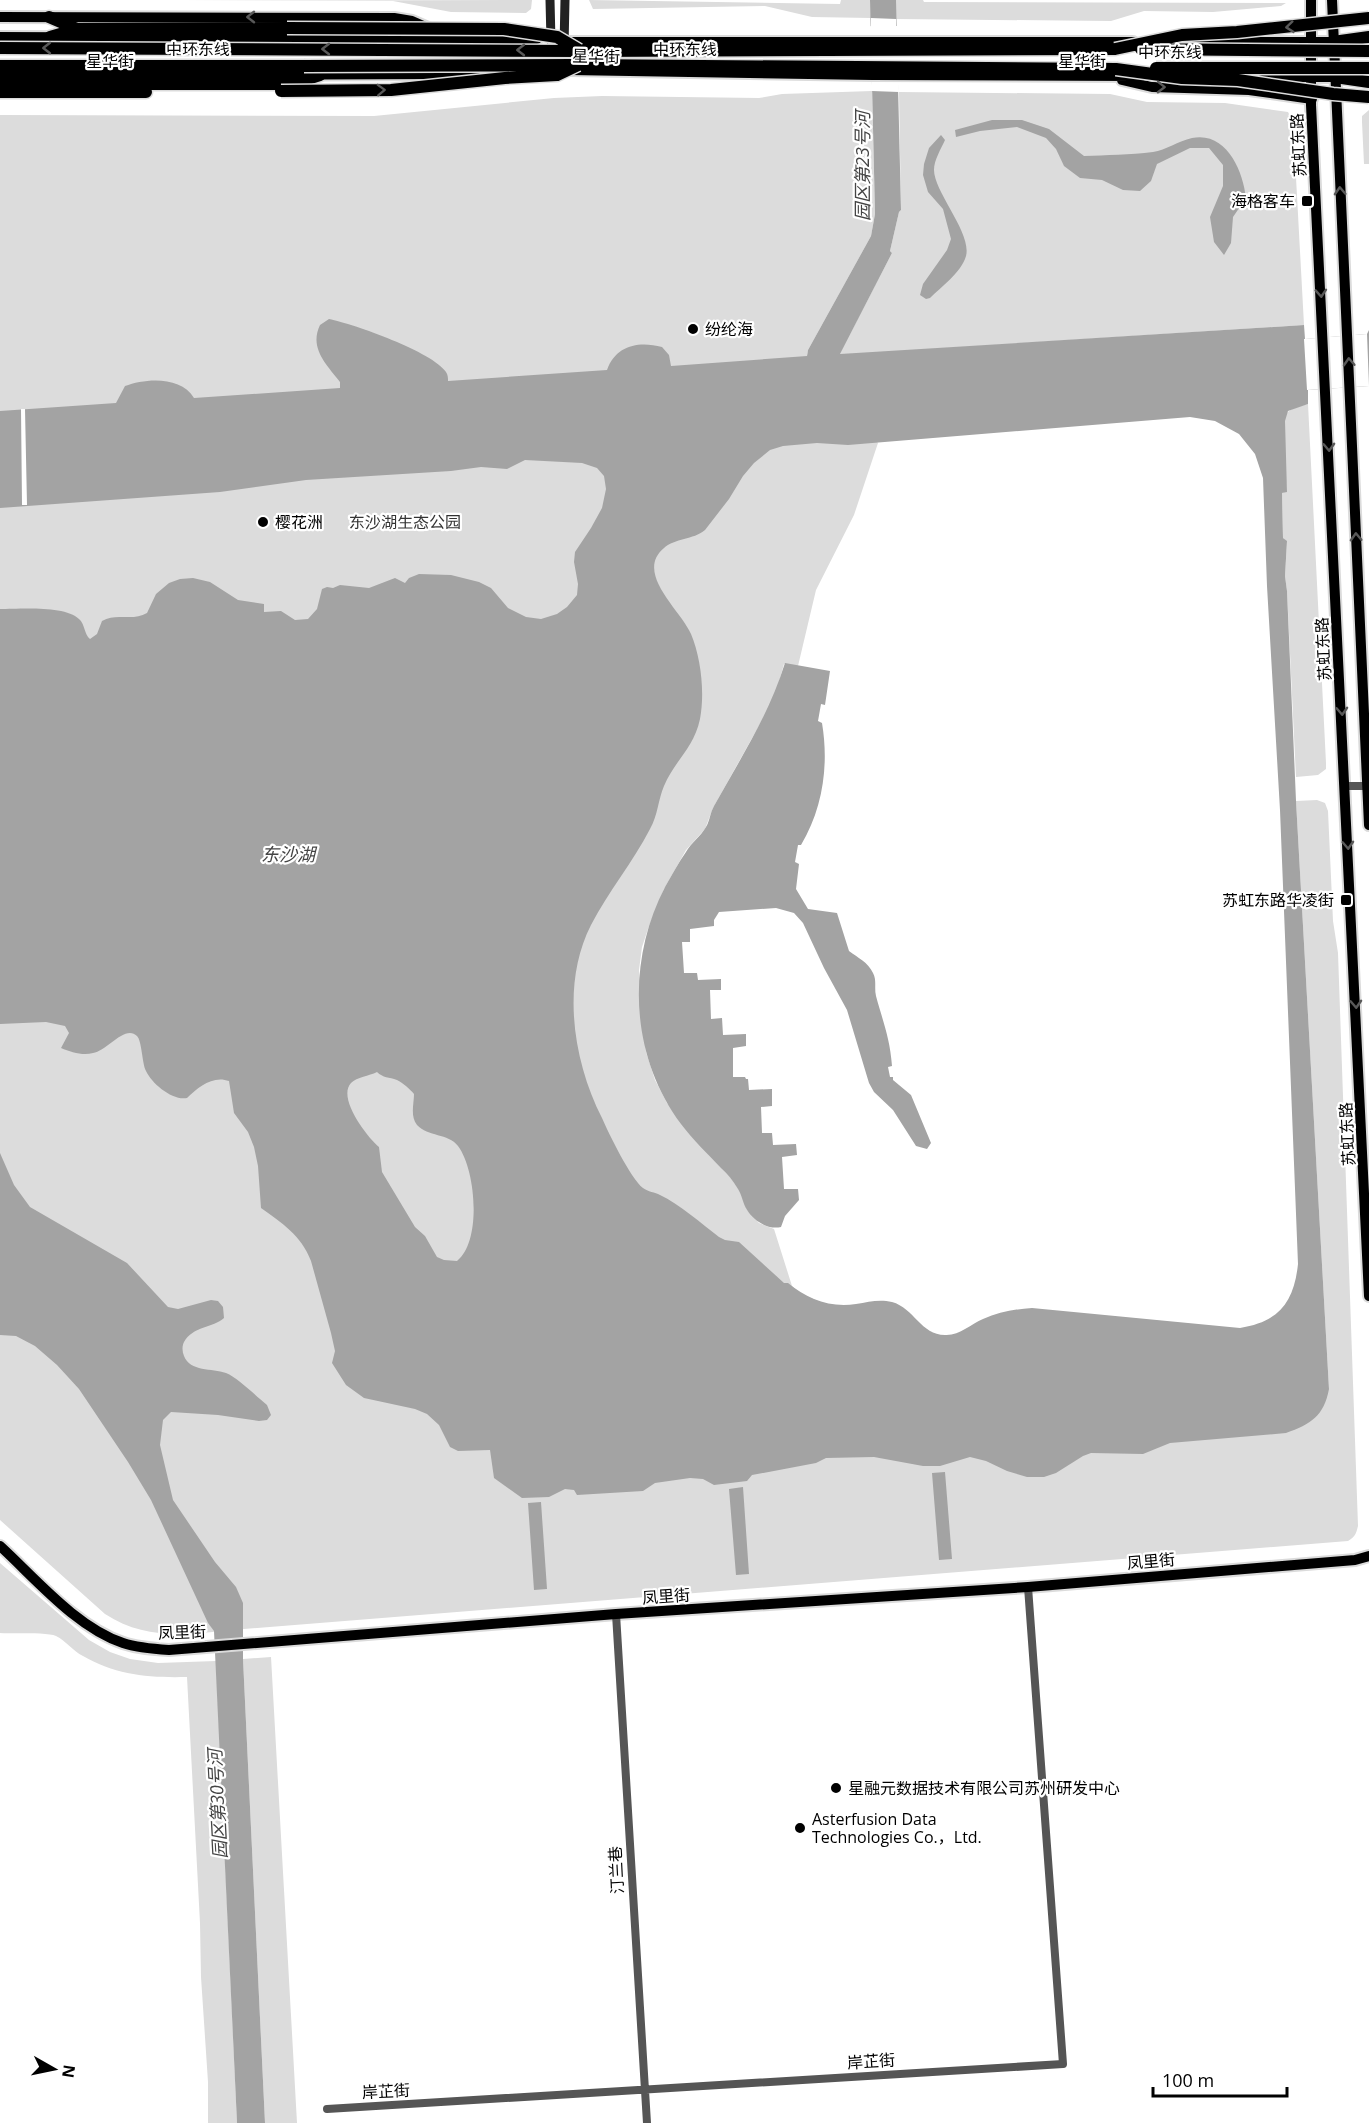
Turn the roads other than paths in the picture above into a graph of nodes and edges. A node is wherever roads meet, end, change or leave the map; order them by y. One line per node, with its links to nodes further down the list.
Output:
1 (550, 0): 13 (main road)
2 (565, 0): 14 (main road)
3 (1311, 0): 15 (main road, 苏虹东路)
4 (1332, 0): 16 (main road)
5 (0, 17): 6 (main road)
6 (49, 17): 8 (highway); 12 (main road, one-way to 6)
7 (1369, 18): 18 (highway, one-way to 18, bridge)
8 (77, 29): 10 (highway); 19 (highway, bridge)
9 (0, 37): 10 (main road, 星华街)
10 (50, 37): 12 (main road, 星华街)
11 (1369, 37): 16 (highway)
12 (453, 38): 13 (main road, 星华街)
13 (551, 41): 14 (main road, 星华街); 25 (main road)
14 (565, 42): 15 (main road, 星华街); 25 (main road)
15 (1313, 42): 16 (main road, 星华街); 29 (main road, 苏虹东路)
16 (1333, 42): 30 (main road)
17 (0, 48): 19 (highway, 中环东线, one-way to 17, bridge)
18 (1115, 49): 19 (highway, 中环东线); 20 (highway, 中环东线, bridge)
19 (580, 51)
20 (1369, 51)
21 (578, 65): 22 (highway, 中环东线, bridge); 24 (highway, 中环东线); 33 (highway, one-way to 21, bridge)
22 (0, 66)
23 (1369, 68): 24 (highway, 中环东线, bridge)
24 (1116, 69): 34 (highway, bridge)
25 (560, 70): 26 (main road, 星华街); 28 (main road, 星华街)
26 (320, 75): 27 (main road, 星华街); 32 (highway)
27 (0, 76)
28 (1104, 76): 29 (main road, 星华街); 35 (main road, one-way to 35)
29 (1312, 76): 30 (main road, 星华街); 35 (main road, 苏虹东路)
30 (1335, 77): 31 (highway); 37 (main road, one-way to 30)
31 (1369, 82)
32 (0, 84)
33 (0, 92)
34 (1369, 97)
35 (1312, 99): 36 (main road, 苏虹东路, one-way to 36)
36 (1345, 786): 37 (street); 39 (main road, 苏虹东路, one-way to 39)
37 (1368, 786): 38 (main road)
38 (1369, 825)
39 (1369, 1296)
40 (0, 1546): 43 (main road, 凤里街)
41 (1369, 1556): 42 (main road, 凤里街)
42 (1028, 1587): 43 (main road, 凤里街); 44 (street, 岸芷街)
43 (616, 1614): 44 (street, 汀兰巷)
44 (645, 2090): 45 (street, 岸芷街); 46 (street, 汀兰巷)
45 (327, 2109)
46 (647, 2123)

